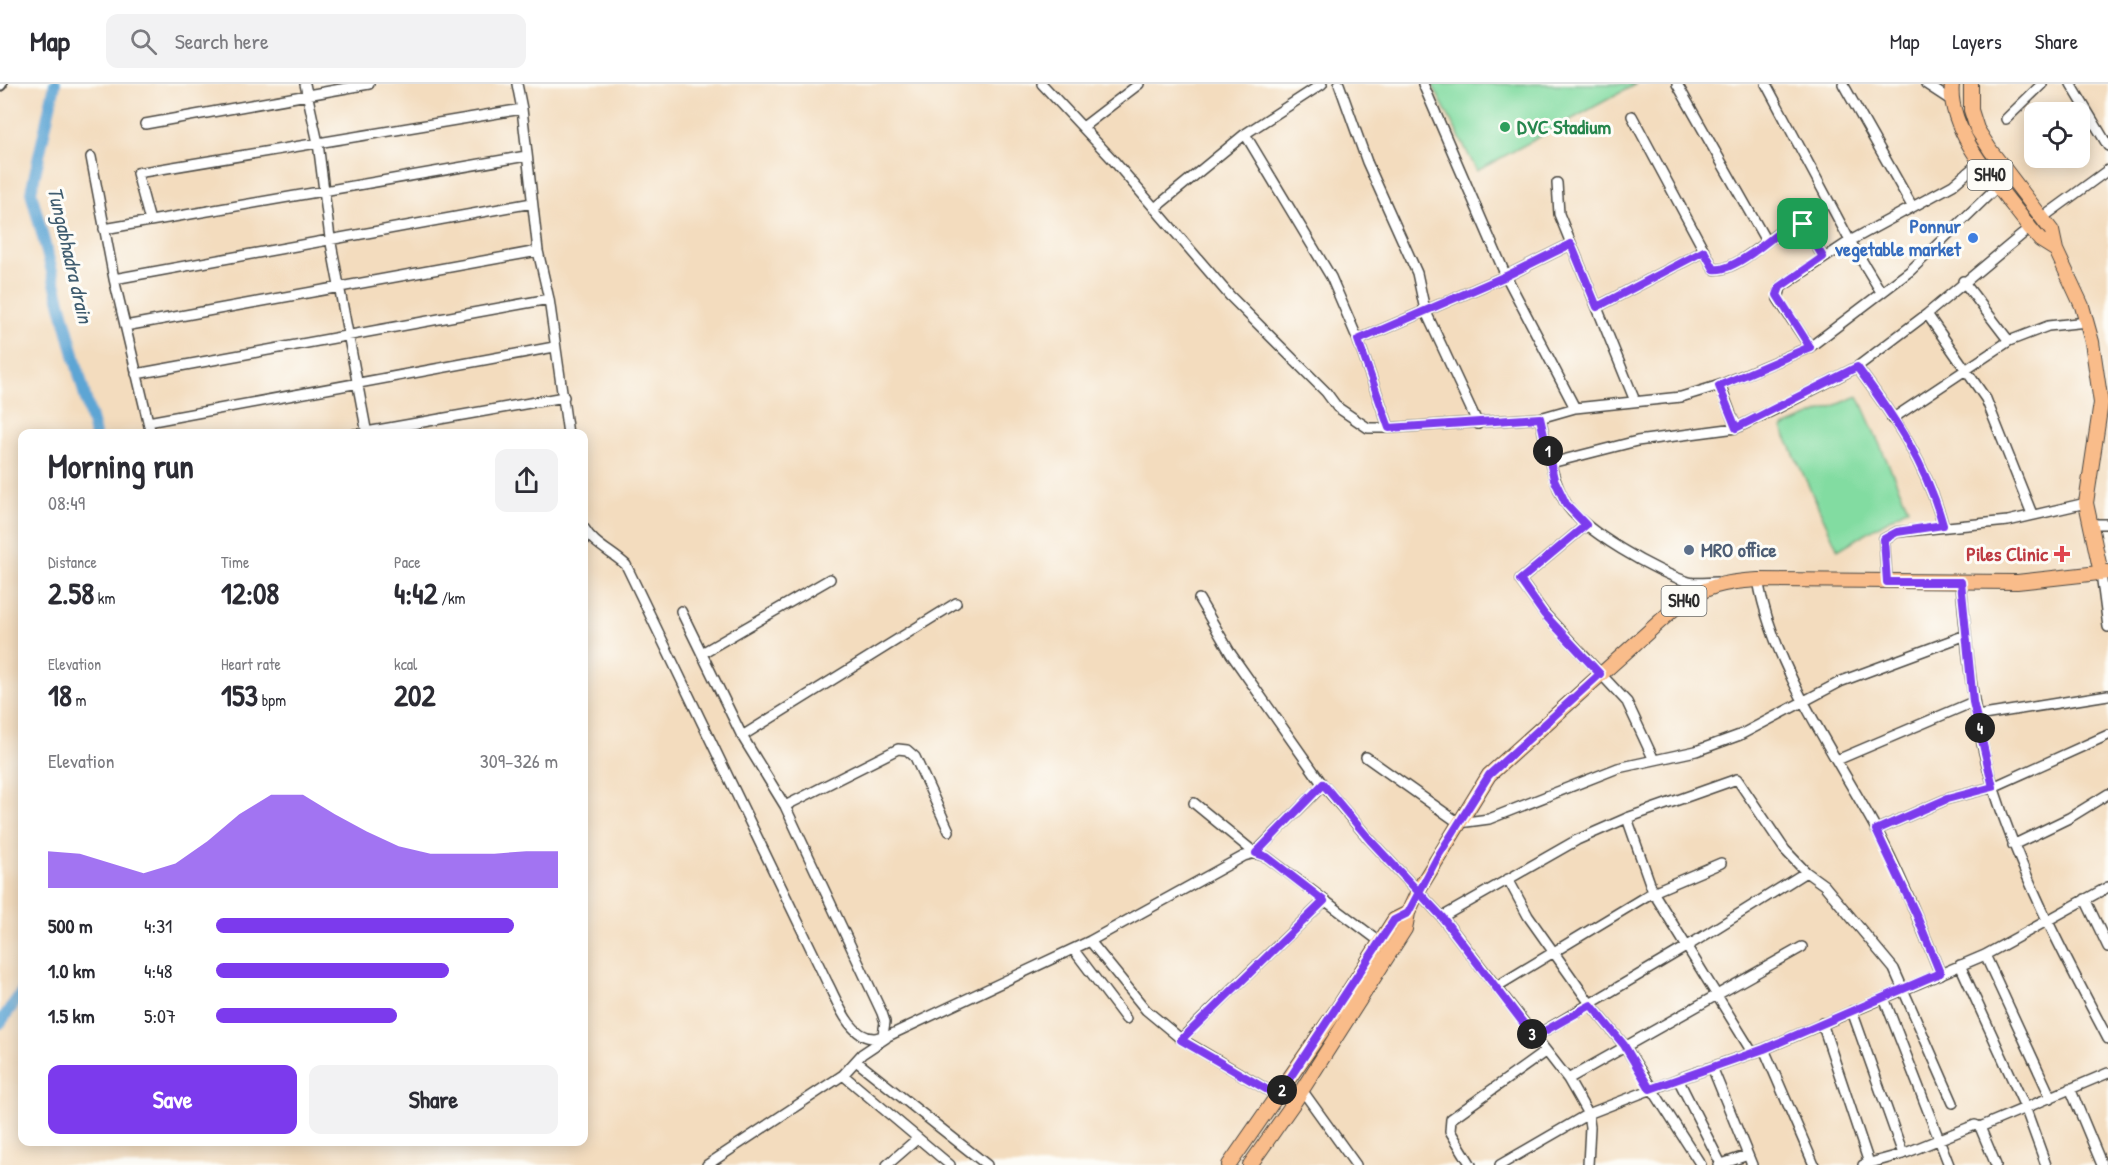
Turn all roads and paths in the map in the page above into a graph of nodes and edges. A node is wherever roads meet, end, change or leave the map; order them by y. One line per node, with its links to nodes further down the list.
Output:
1 (305, 84): 17 (street)
2 (369, 84): 17 (street)
3 (517, 84): 19 (street)
4 (1042, 84): 23 (street)
5 (1139, 84): 23 (street)
6 (1322, 84): 24 (street)
7 (1339, 84): 56 (street)
8 (1423, 84): 49 (street)
9 (1677, 84): 42 (street)
10 (1766, 84): 43 (street)
11 (1843, 84): 35 (street)
12 (1926, 84): 18 (street)
13 (1952, 84): 18 (main road, SH40)
14 (1971, 84): 37 (main road, SH40)
15 (2042, 84): 21 (street)
16 (2071, 84): 26 (street)
17 (308, 95): 22 (street); 25 (street)
18 (1952, 101): 29 (main road, SH40)
19 (522, 109): 25 (street); 27 (street)
20 (1632, 116): 47 (street)
21 (2006, 119)
22 (145, 124)
23 (1083, 127): 36 (street)
24 (1245, 134): 36 (street); 61 (street)
25 (318, 143): 33 (street); 38 (street)
26 (2108, 146)
27 (526, 156): 33 (street); 34 (street)
28 (91, 157): 40 (street)
29 (1981, 161): 32 (main road, SH40); 35 (street)
30 (2108, 170): 37 (street)
31 (1557, 183): 44 (street)
32 (1999, 185): 39 (main road, SH40); 53 (street)
33 (324, 191): 38 (street); 41 (street)
34 (532, 203): 41 (street); 46 (street)
35 (1912, 206): 43 (street)
36 (1155, 207): 78 (street)
37 (2042, 218): 45 (main road, SH40)
38 (150, 221): 40 (street)
39 (2030, 228): 45 (main road, SH40); 51 (street)
40 (104, 229): 50 (street)
41 (330, 238): 50 (street); 52 (street)
42 (1766, 241): 47 (street); 48 (street)
43 (1850, 241): 48 (street); 53 (street)
44 (1571, 244): 49 (street); 55 (street)
45 (2056, 250): 58 (main road, SH40)
46 (538, 251): 52 (street); 54 (street)
47 (1704, 251): 55 (street)
48 (1823, 257): 63 (street)
49 (1506, 276): 56 (street); 72 (street)
50 (114, 279): 59 (street)
51 (1963, 281): 57 (street); 62 (street)
52 (339, 286): 59 (street); 60 (street)
53 (1881, 292): 63 (street)
54 (549, 299): 60 (street); 64 (street)
55 (1597, 307): 71 (street)
56 (1425, 310): 61 (street); 76 (street)
57 (1927, 314): 65 (street); 66 (street)
58 (2086, 322): 62 (street); 77 (main road, SH40)
59 (125, 326): 67 (street)
60 (348, 335): 67 (street); 68 (street)
61 (1358, 340): 78 (street)
62 (2009, 341): 66 (street)
63 (1810, 347): 69 (street)
64 (554, 348): 68 (street); 70 (street)
65 (1857, 367): 74 (street); 79 (street)
66 (1966, 371): 74 (street); 86 (street)
67 (136, 374): 75 (street)
68 (357, 382): 75 (street); 81 (street)
69 (1719, 386): 71 (street); 79 (street)
70 (564, 398): 82 (street); 83 (street)
71 (1635, 401): 72 (street)
72 (1575, 408): 73 (street)
73 (1540, 418): 76 (street); 84 (street)
74 (1892, 419): 90 (street)
75 (148, 422): 80 (street)
76 (1478, 424): 78 (street)
77 (2103, 425): 85 (main road, SH40)
78 (1389, 428)
79 (1736, 428): 84 (street)
80 (150, 429)
81 (365, 429)
82 (383, 429)
83 (567, 429)
84 (1551, 464): 89 (street)
85 (2086, 503): 86 (street); 87 (main road, SH40)
86 (2032, 514): 90 (street)
87 (2089, 524): 88 (street); 92 (main road, SH40)
88 (2108, 524)
89 (1586, 525): 95 (street); 104 (street)
90 (1943, 525): 96 (street)
91 (588, 540): 154 (street)
92 (2105, 572): 97 (main road, SH40); 101 (street)
93 (830, 579): 103 (street)
94 (1758, 580): 95 (main road, SH40); 96 (main road, SH40); 106 (street)
95 (1722, 582): 104 (main road, SH40)
96 (1887, 582): 97 (main road, SH40)
97 (1961, 582): 102 (street)
98 (1199, 599): 114 (street)
99 (956, 603): 110 (street)
100 (681, 611): 103 (street)
101 (2108, 627)
102 (1966, 635): 106 (street); 107 (street)
103 (702, 653): 110 (street)
104 (1600, 674): 112 (street); 120 (main road, SH40)
105 (2108, 695): 108 (street)
106 (1803, 700): 112 (street); 113 (street)
107 (1973, 702): 108 (street); 113 (street)
108 (1977, 716): 115 (street)
109 (2108, 735): 115 (street)
110 (742, 736): 118 (street)
111 (1366, 757): 120 (street)
112 (1653, 759): 120 (street)
113 (1837, 760): 121 (street)
114 (1323, 784): 124 (street); 129 (street)
115 (1993, 787): 121 (street); 123 (street)
116 (2108, 794): 123 (street)
117 (1194, 803): 124 (street)
118 (785, 806): 122 (street); 154 (street)
119 (1627, 818): 126 (street); 127 (street); 130 (street)
120 (1459, 823): 129 (main road, SH40)
121 (1876, 830): 145 (street)
122 (949, 831)
123 (2013, 845): 135 (street)
124 (1256, 853): 132 (street); 136 (street)
125 (1721, 863): 130 (street)
126 (1806, 872): 138 (street); 147 (street)
127 (1508, 879): 134 (street); 142 (street)
128 (2108, 887): 131 (street)
129 (1419, 890): 133 (main road, SH40); 134 (street)
130 (1653, 892): 138 (street); 142 (street)
131 (2085, 899): 135 (street); 140 (street)
132 (1324, 901): 137 (street); 157 (street)
133 (1408, 913): 137 (main road, SH40); 170 (main road, SH40)
134 (1442, 917): 146 (street)
135 (2046, 921): 143 (street); 156 (street)
136 (1090, 941): 141 (street); 157 (street)
137 (1379, 941): 171 (main road, SH40)
138 (1686, 947): 148 (street); 150 (street)
139 (1802, 947): 148 (street)
140 (2108, 947)
141 (1073, 949): 152 (street); 154 (street)
142 (1553, 951): 146 (street); 150 (street)
143 (1985, 955): 144 (street); 172 (street)
144 (1960, 965): 145 (street); 174 (street)
145 (1940, 973): 147 (street)
146 (1496, 987): 155 (street)
147 (1904, 989): 149 (street); 173 (street)
148 (1717, 994): 158 (street); 161 (street)
149 (1884, 998): 151 (street); 177 (street)
150 (1591, 1005): 155 (street); 158 (street)
151 (1852, 1011): 153 (street); 179 (street)
152 (1126, 1019)
153 (1822, 1023): 159 (street); 182 (street)
154 (881, 1037): 162 (street)
155 (1534, 1037): 160 (street)
156 (2108, 1039)
157 (1181, 1040): 171 (street)
158 (1624, 1045): 166 (street); 169 (street)
159 (1764, 1049): 161 (street); 196 (street)
160 (1546, 1051): 166 (street); 190 (street)
161 (1752, 1052): 163 (street)
162 (856, 1061): 165 (street); 186 (street)
163 (1712, 1067): 167 (street); 180 (street)
164 (2108, 1073): 168 (street)
165 (843, 1075): 178 (street); 181 (street)
166 (1568, 1079): 175 (street)
167 (1678, 1079): 169 (street); 194 (street)
168 (2070, 1088): 172 (street); 200 (street)
169 (1650, 1089): 175 (street); 193 (street)
170 (1302, 1090): 188 (main road, SH40); 189 (street)
171 (1278, 1096): 187 (main road, SH40)
172 (2051, 1098): 174 (street)
173 (1953, 1103)
174 (2025, 1107): 176 (street); 199 (street)
175 (1588, 1114): 191 (street); 192 (street)
176 (1980, 1127): 177 (street); 198 (street)
177 (1939, 1138): 179 (street); 197 (street)
178 (917, 1139): 184 (street); 185 (street)
179 (1903, 1154): 182 (street)
180 (1748, 1155): 194 (street); 195 (street)
181 (721, 1162): 183 (street)
182 (1866, 1164)
183 (707, 1165)
184 (887, 1165)
185 (950, 1165)
186 (987, 1165)
187 (1229, 1165)
188 (1250, 1165)
189 (1356, 1165)
190 (1471, 1165)
191 (1500, 1165)
192 (1588, 1165)
193 (1701, 1165)
194 (1720, 1165)
195 (1752, 1165)
196 (1814, 1165)
197 (1949, 1165)
198 (1996, 1165)
199 (2046, 1165)
200 (2102, 1165)

